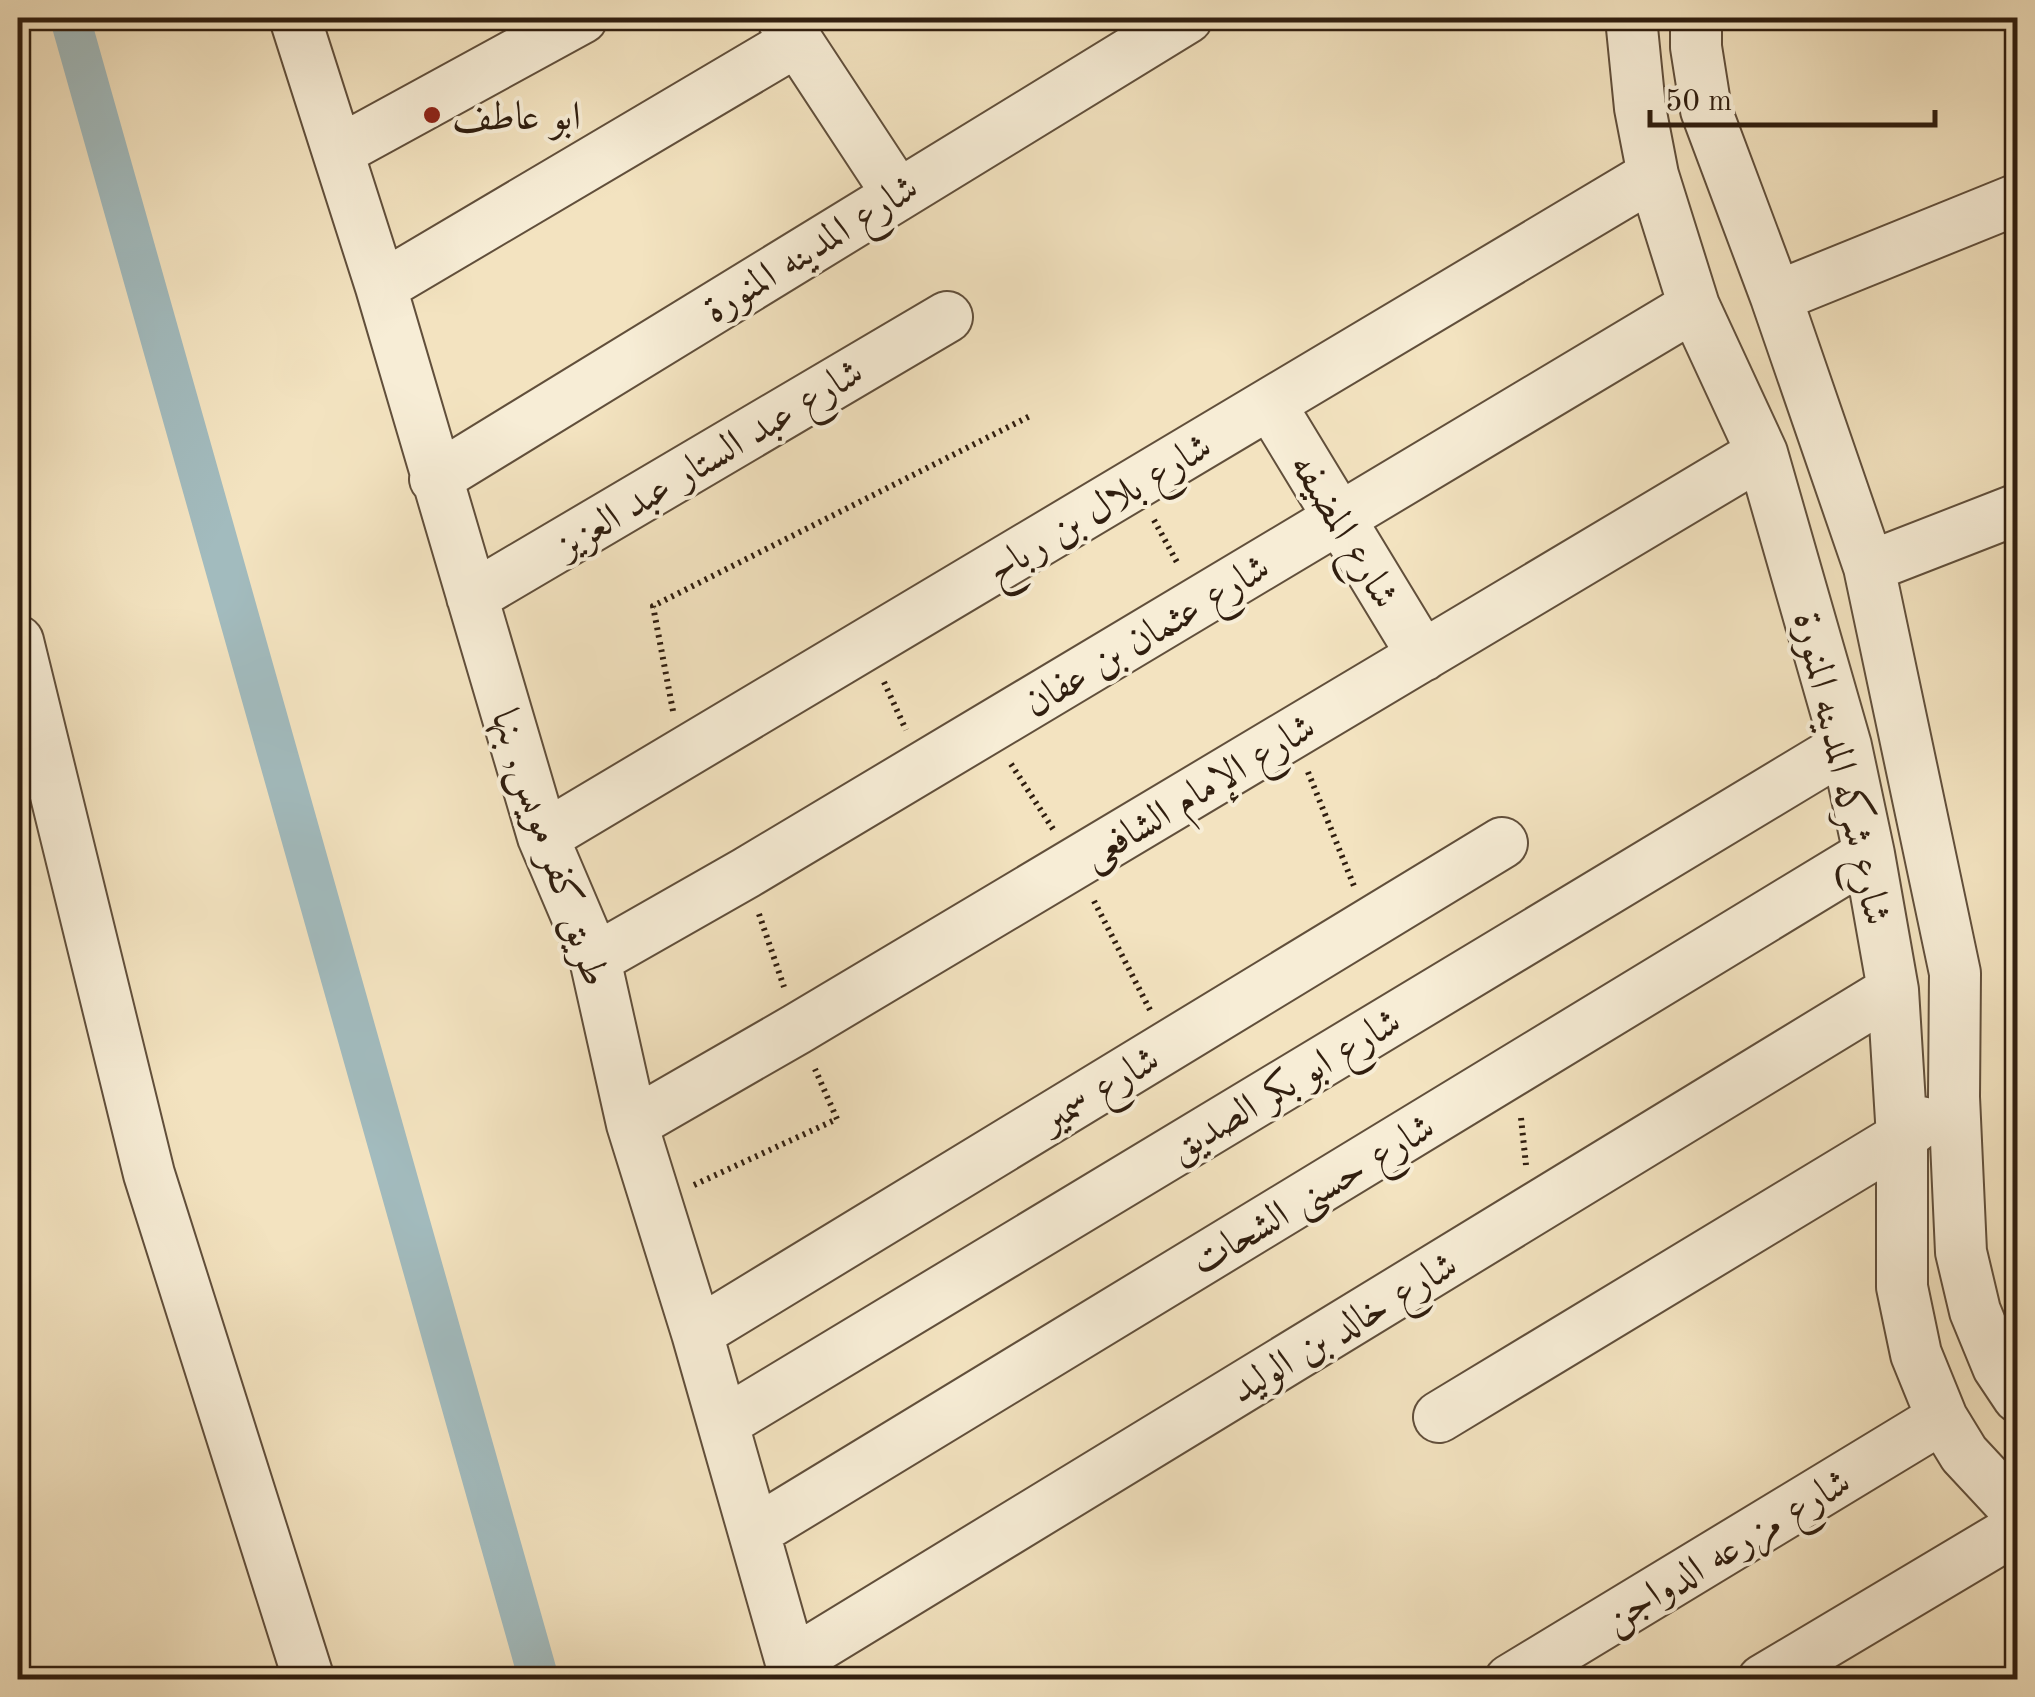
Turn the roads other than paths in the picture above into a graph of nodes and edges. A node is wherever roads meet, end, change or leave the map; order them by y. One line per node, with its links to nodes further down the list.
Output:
1 (295, 18): 10 (street, طريق كفر مويس, بنها)
2 (582, 18): 10 (street)
3 (1186, 18): 7 (street, شارع المدينه المنورة)
4 (1631, 18): 9 (street, شارع شركه المدينه المنورة)
5 (1696, 18): 8 (street, شارع شركه المدينه المنورة)
6 (790, 29): 12 (street); 14 (street)
7 (1111, 37): 12 (street, شارع المدينه المنورة)
8 (1700, 80): 9 (street); 15 (street, شارع شركه المدينه المنورة)
9 (1640, 108): 11 (street, شارع شركه المدينه المنورة)
10 (339, 151): 14 (street, طريق كفر مويس, بنها)
11 (1653, 175): 16 (street, شارع شركه المدينه المنورة); 18 (street, شارع بلال بن رباح)
12 (897, 193): 20 (street, شارع المدينه المنورة)
13 (2018, 199): 15 (street)
14 (381, 286): 20 (street, طريق كفر مويس, بنها)
15 (1776, 297): 23 (street, شارع شركه المدينه المنورة)
16 (1694, 306): 19 (street, شارع شركه المدينه المنورة); 22 (street, شارع عثمان بن عفان)
17 (947, 317): 24 (street, شارع عبد الستار عبد العزيز)
18 (1270, 404): 22 (street, شارع المضيفه); 28 (street, شارع بلال بن رباح)
19 (1762, 453): 26 (street, شارع الإمام الشافعى); 27 (street, شارع شركه المدينه المنورة)
20 (436, 479): 24 (street, طريق كفر مويس, بنها)
21 (2018, 509): 23 (street)
22 (1339, 518): 26 (street, شارع المضيفه); 31 (street, شارع عثمان بن عفان)
23 (1869, 568): 33 (street, شارع شركه المدينه المنورة)
24 (472, 597): 28 (street, طريق كفر مويس, بنها)
25 (18, 640): 45 (street)
26 (1423, 656): 34 (street, شارع الإمام الشافعى)
27 (1846, 746): 30 (street, شارع شركه المدينه المنورة); 40 (street, شارع ابو بكر الصديق)
28 (543, 838): 31 (street, طريق كفر مويس, بنها)
29 (1502, 844): 36 (street, شارع سمير)
30 (1869, 854): 32 (street, شارع شركه المدينه المنورة); 43 (street, شارع حسنى الشحات)
31 (594, 959): 34 (street, طريق كفر مويس, بنها)
32 (1893, 990): 35 (street, شارع شركه المدينه المنورة); 44 (street, شارع خالد بن الوليد)
33 (1954, 1097): 35 (street); 37 (street, شارع شركه المدينه المنورة)
34 (632, 1124): 36 (street, طريق كفر مويس, بنها)
35 (1902, 1138): 38 (street); 39 (street, شارع شركه المدينه المنورة)
36 (697, 1332): 40 (street, طريق كفر مويس, بنها)
37 (2018, 1397)
38 (1439, 1417)
39 (1942, 1418): 41 (street, شارع شركه المدينه المنورة); 46 (street, شارع مزرعه الدواجن)
40 (723, 1423): 43 (street, طريق كفر مويس, بنها)
41 (2018, 1512)
42 (2018, 1528): 47 (street)
43 (754, 1532): 44 (street, طريق كفر مويس, بنها)
44 (794, 1671)
45 (309, 1680)
46 (1510, 1680)
47 (1763, 1680)

